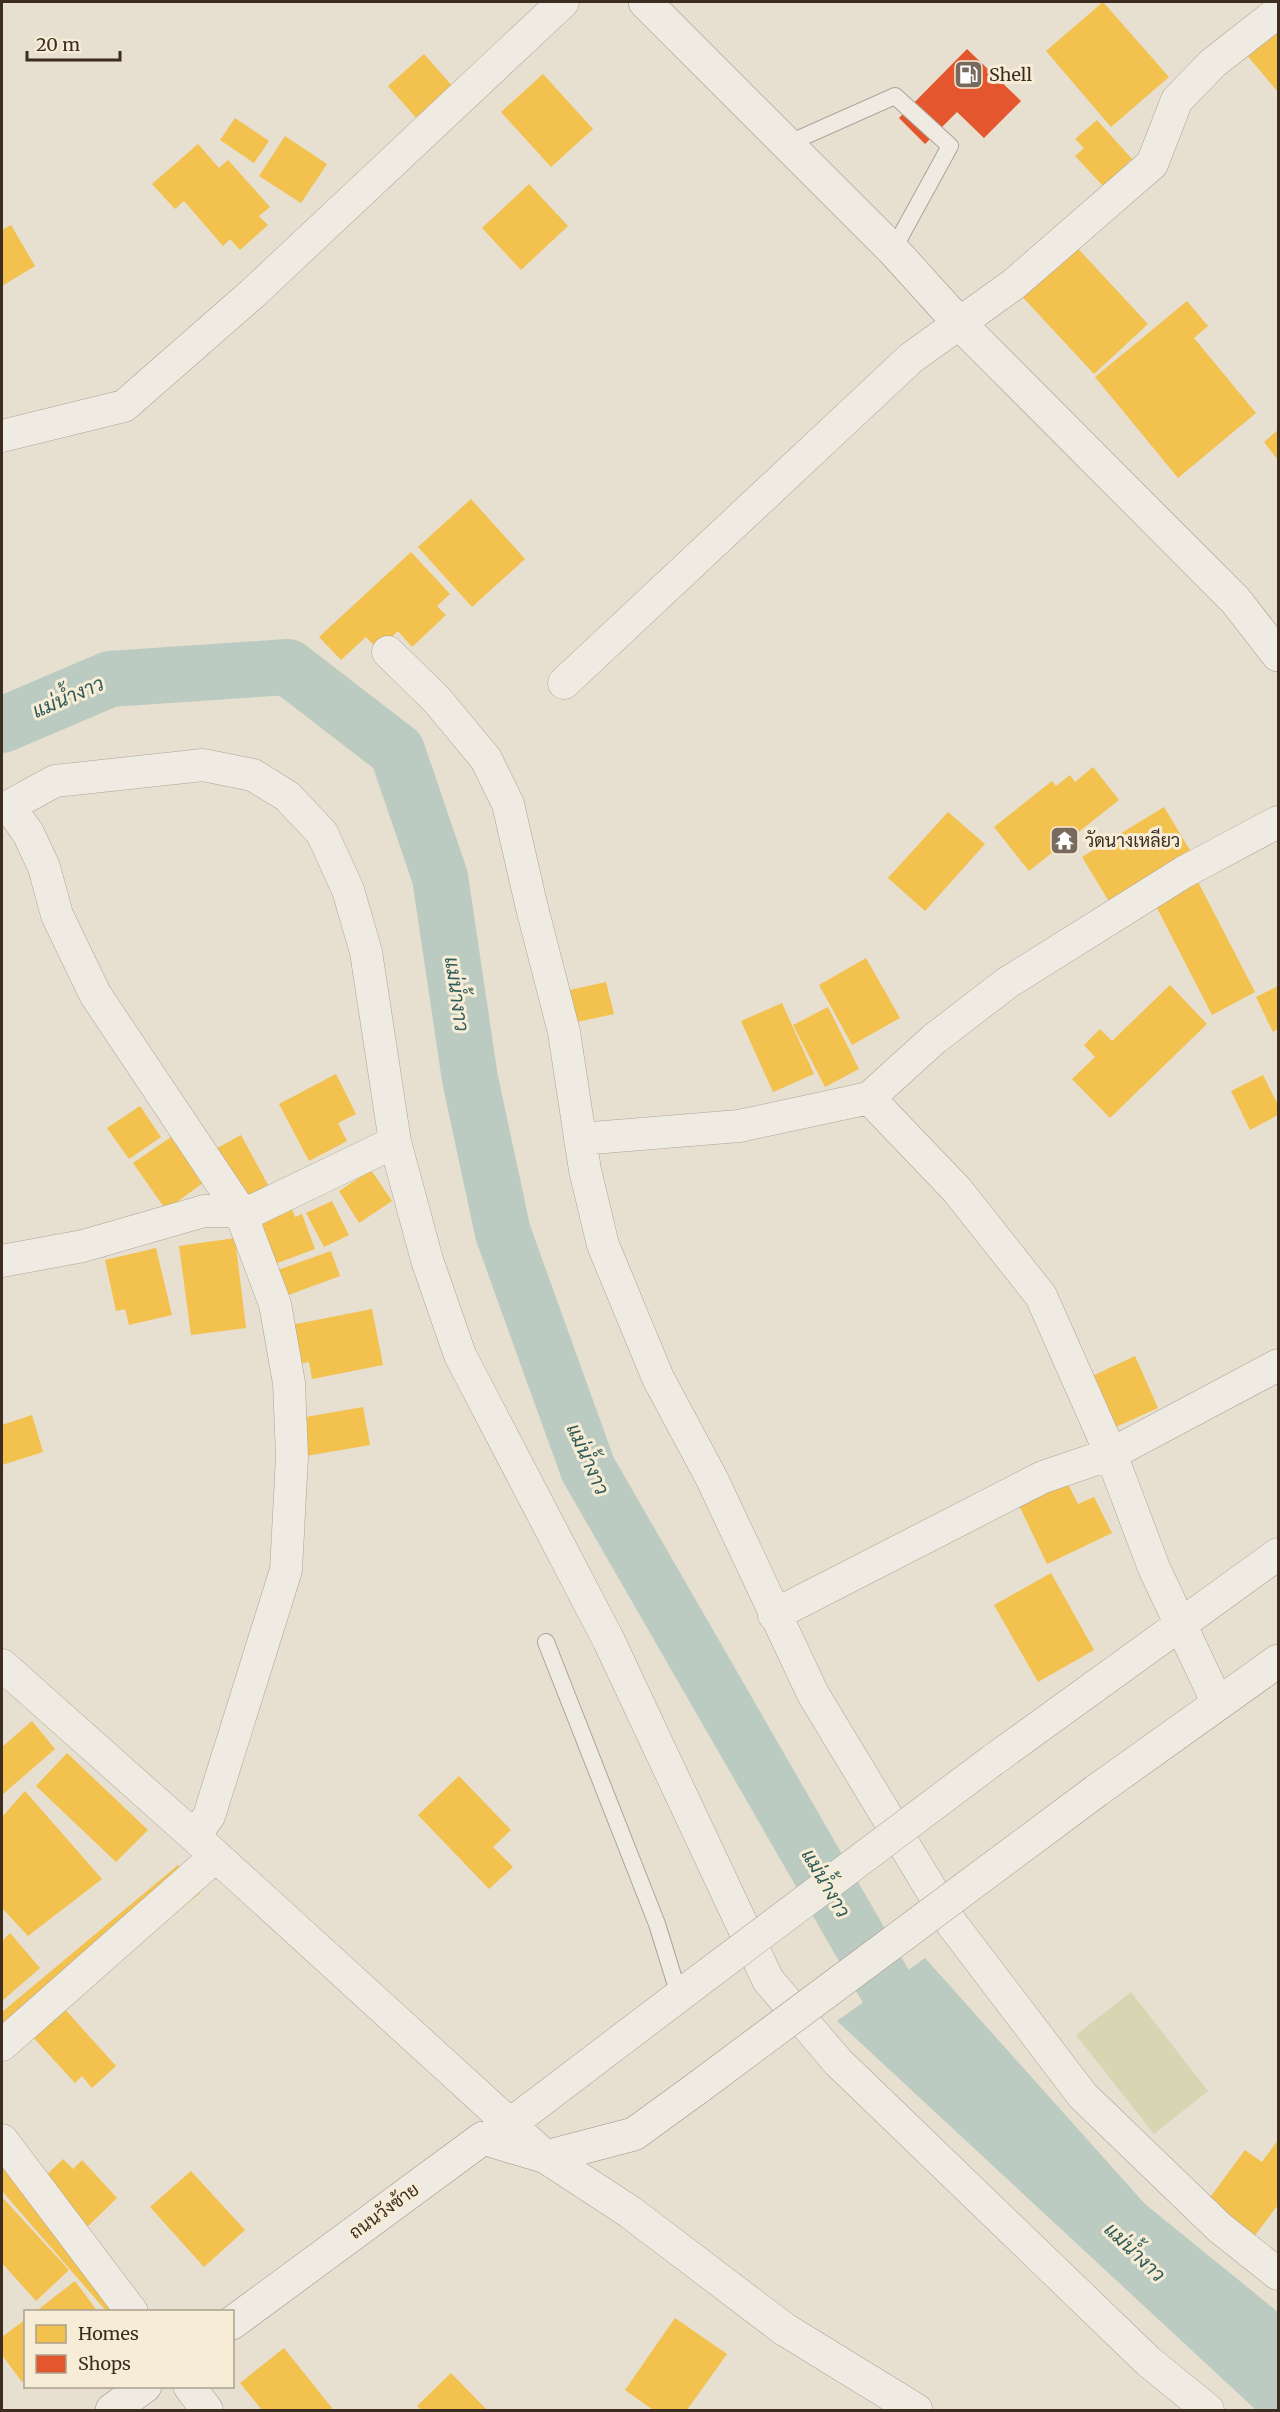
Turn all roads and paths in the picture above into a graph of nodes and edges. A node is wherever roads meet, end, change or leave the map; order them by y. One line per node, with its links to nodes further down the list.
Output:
1 (563, 2): 7 (street)
2 (645, 2): 4 (main road)
3 (1278, 12): 6 (street)
4 (787, 144): 5 (main road); 5 (lane)
5 (893, 250): 6 (main road)
6 (960, 324): 9 (main road); 10 (street)
7 (2, 436)
8 (388, 652): 14 (street)
9 (1278, 655)
10 (564, 683)
11 (5, 808): 15 (street); 16 (street)
12 (1278, 822): 13 (street)
13 (869, 1098): 14 (street); 19 (street)
14 (580, 1139): 21 (street)
15 (396, 1142): 16 (street); 41 (street)
16 (240, 1211): 17 (street); 27 (street)
17 (2, 1261)
18 (1278, 1365): 19 (street)
19 (1111, 1454): 21 (street); 22 (street)
20 (1278, 1554): 22 (street)
21 (774, 1615): 33 (street)
22 (1181, 1626): 26 (street); 28 (street, bridge)
23 (546, 1642): 28 (lane)
24 (1278, 1661): 26 (main road)
25 (2, 1665): 27 (street)
26 (1218, 1704): 32 (main road, bridge)
27 (205, 1846): 29 (street); 30 (street)
28 (689, 1987): 30 (street)
29 (2, 2045)
30 (508, 2125): 32 (street)
31 (2, 2140): 34 (street)
32 (546, 2157): 35 (main road, ถนนวังซ้าย); 40 (main road)
33 (1278, 2274)
34 (130, 2310)
35 (234, 2322)
36 (142, 2388): 38 (main road)
37 (190, 2388): 39 (street)
38 (112, 2410)
39 (207, 2410)
40 (916, 2410)
41 (1208, 2410)

